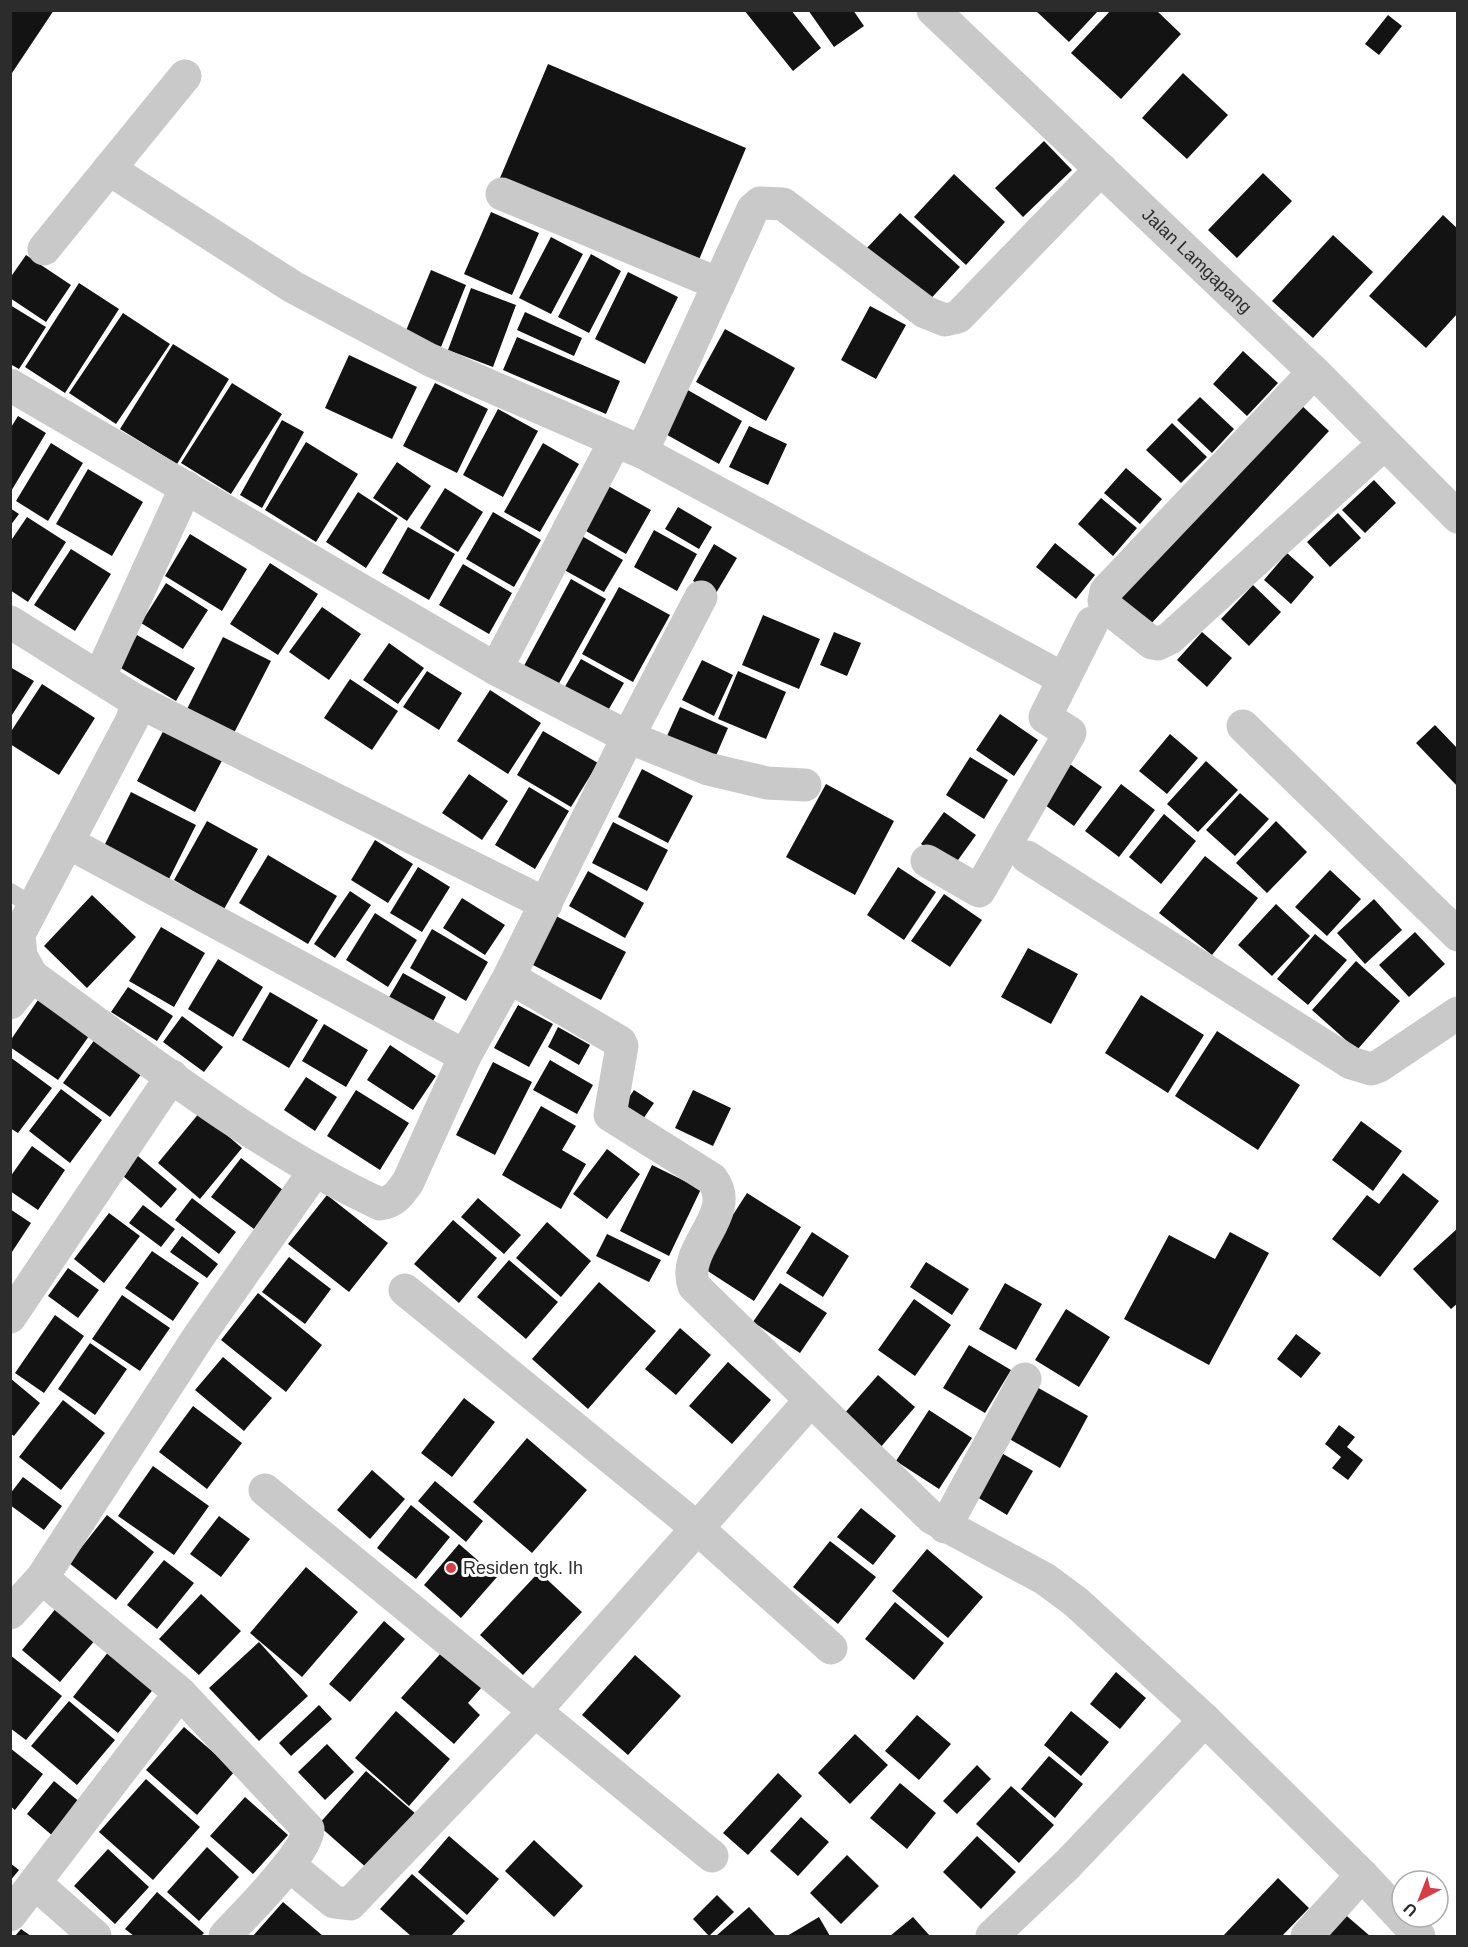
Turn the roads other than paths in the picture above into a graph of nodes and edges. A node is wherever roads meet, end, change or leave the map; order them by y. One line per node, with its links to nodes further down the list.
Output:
1 (933, 10): 4 (street, Jalan Lamgapang)
2 (185, 76): 3 (street)
3 (109, 169): 6 (street); 11 (street)
4 (1101, 169): 7 (street); 8 (street, Jalan Lamgapang)
5 (502, 194): 7 (street)
6 (44, 249)
7 (719, 284): 11 (street)
8 (1314, 372): 10 (street, Jalan Lamgapang); 10 (street)
9 (10, 385): 12 (street)
10 (1384, 444): 13 (street, Jalan Lamgapang)
11 (628, 446): 17 (street); 19 (street)
12 (186, 487): 17 (street); 18 (street)
13 (1458, 517)
14 (701, 597): 22 (street)
15 (10, 622): 18 (street)
16 (1092, 623): 19 (street)
17 (496, 669): 22 (street)
18 (100, 676): 20 (street)
19 (1064, 679): 26 (street)
20 (133, 699): 24 (street); 28 (street)
21 (1243, 726): 29 (street)
22 (628, 737): 23 (street); 28 (street)
23 (805, 785)
24 (67, 842): 27 (street); 34 (street)
25 (1027, 857): 33 (street)
26 (927, 861)
27 (22, 899): 30 (street)
28 (546, 904): 31 (street)
29 (1458, 935)
30 (32, 976): 32 (street); 35 (street)
31 (509, 977): 34 (street); 40 (street)
32 (10, 1003)
33 (1458, 1013)
34 (465, 1056): 36 (street)
35 (172, 1076): 36 (street); 38 (street)
36 (314, 1172): 44 (street)
37 (405, 1290): 43 (street)
38 (10, 1317)
39 (1025, 1379): 42 (street)
40 (810, 1401): 42 (street); 43 (street)
41 (265, 1490): 48 (street)
42 (945, 1527): 49 (street)
43 (697, 1528): 46 (street); 48 (street)
44 (42, 1578): 45 (street); 47 (street)
45 (10, 1613)
46 (831, 1648)
47 (180, 1693): 51 (street); 53 (street)
48 (534, 1712): 50 (street); 51 (street)
49 (1205, 1720): 52 (street); 57 (street)
50 (712, 1856)
51 (289, 1865): 56 (street)
52 (1362, 1875): 58 (street); 59 (street)
53 (36, 1884): 54 (street); 55 (street)
54 (10, 1915)
55 (95, 1936)
56 (225, 1936)
57 (992, 1936)
58 (1306, 1936)
59 (1419, 1936)

